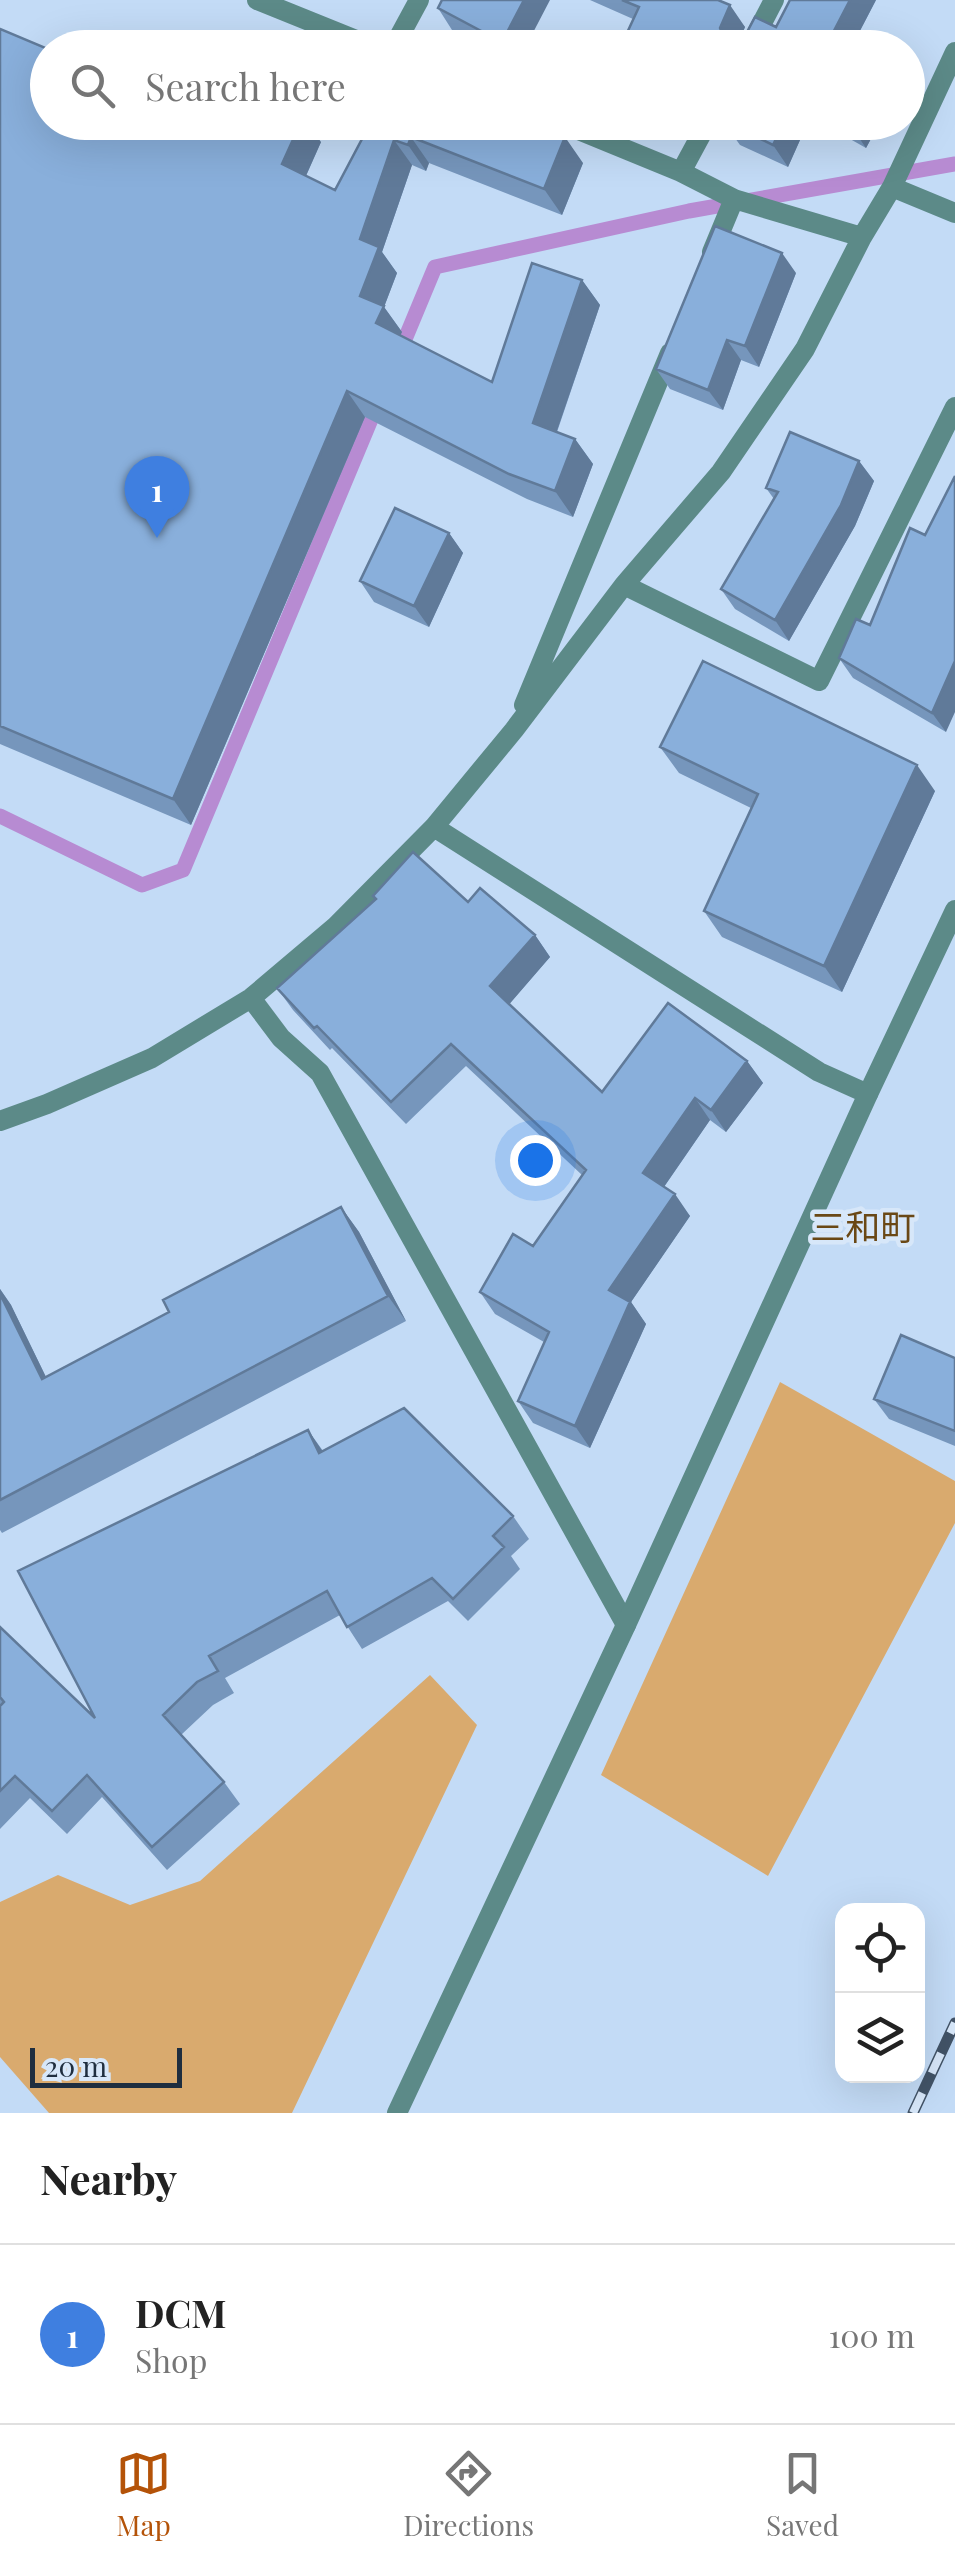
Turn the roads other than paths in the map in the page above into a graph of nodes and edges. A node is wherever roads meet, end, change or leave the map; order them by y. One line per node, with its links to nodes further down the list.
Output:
1 (258, 0): 4 (street)
2 (418, 0): 5 (street)
3 (774, 0): 6 (street)
4 (332, 30)
5 (402, 30)
6 (758, 30)
7 (955, 53): 8 (street)
8 (925, 117)
9 (603, 140): 12 (street)
10 (698, 140): 12 (street)
11 (914, 140): 13 (street)
12 (681, 172): 14 (street)
13 (892, 188): 15 (street); 16 (street)
14 (734, 199): 16 (street); 17 (street)
15 (955, 212)
16 (862, 237): 20 (street)
17 (704, 272)
18 (681, 327): 21 (street)
19 (955, 407): 20 (street)
20 (624, 585): 21 (street)
21 (514, 730): 22 (street)
22 (434, 827): 24 (street); 25 (street)
23 (955, 910): 25 (street)
24 (251, 998): 26 (street); 27 (street)
25 (868, 1094): 27 (street)
26 (0, 1120)
27 (626, 1626): 28 (street)
28 (397, 2113)

